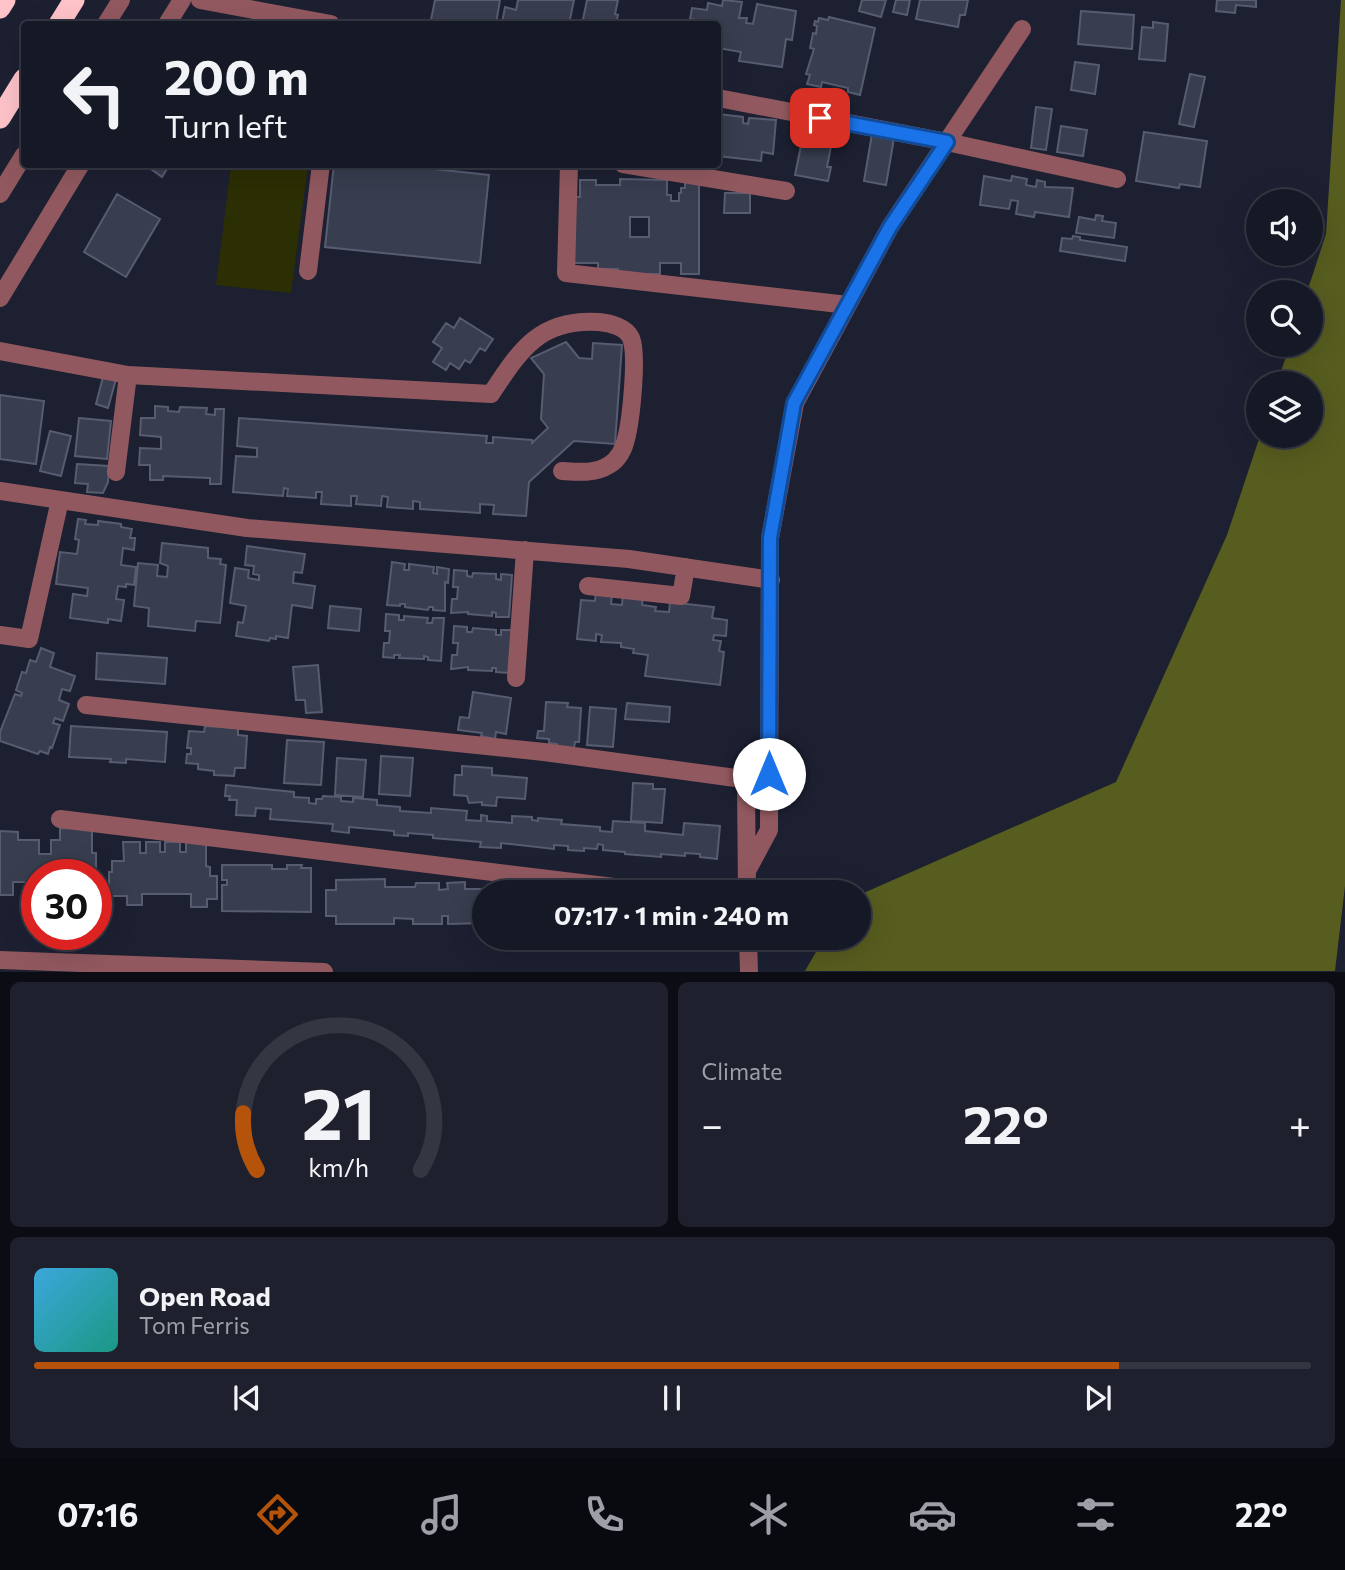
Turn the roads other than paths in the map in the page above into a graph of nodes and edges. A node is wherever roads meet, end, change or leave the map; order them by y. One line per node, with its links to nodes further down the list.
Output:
1 (5, 0): 6 (highway)
2 (74, 0): 7 (highway)
3 (121, 0): 8 (street)
4 (182, 0): 9 (street)
5 (200, 0): 10 (street)
6 (0, 8)
7 (61, 21)
8 (108, 21)
9 (169, 21)
10 (315, 21)
11 (1022, 29): 15 (street)
12 (21, 84): 14 (highway)
13 (721, 100): 15 (street)
14 (0, 118)
15 (947, 142): 21 (street); 26 (street)
16 (21, 160): 23 (street)
17 (79, 168): 25 (street)
18 (321, 168): 24 (street)
19 (569, 168): 26 (street)
20 (647, 168): 22 (street)
21 (1117, 179)
22 (786, 191)
23 (0, 194)
24 (308, 271)
25 (0, 298)
26 (848, 305): 35 (street)
27 (0, 351): 28 (street)
28 (128, 375): 29 (street); 30 (street)
29 (562, 471)
30 (116, 472)
31 (0, 491): 32 (street)
32 (60, 500): 33 (street); 37 (street)
33 (525, 550): 34 (street); 38 (street)
34 (686, 567): 35 (street); 36 (street)
35 (771, 580): 41 (street)
36 (588, 586)
37 (0, 635)
38 (516, 678)
39 (86, 705): 41 (street)
40 (60, 819): 42 (street)
41 (747, 871): 43 (street)
42 (557, 880)
43 (747, 880)
44 (748, 950): 47 (street)
45 (0, 960): 46 (street)
46 (324, 971)
47 (749, 971)

